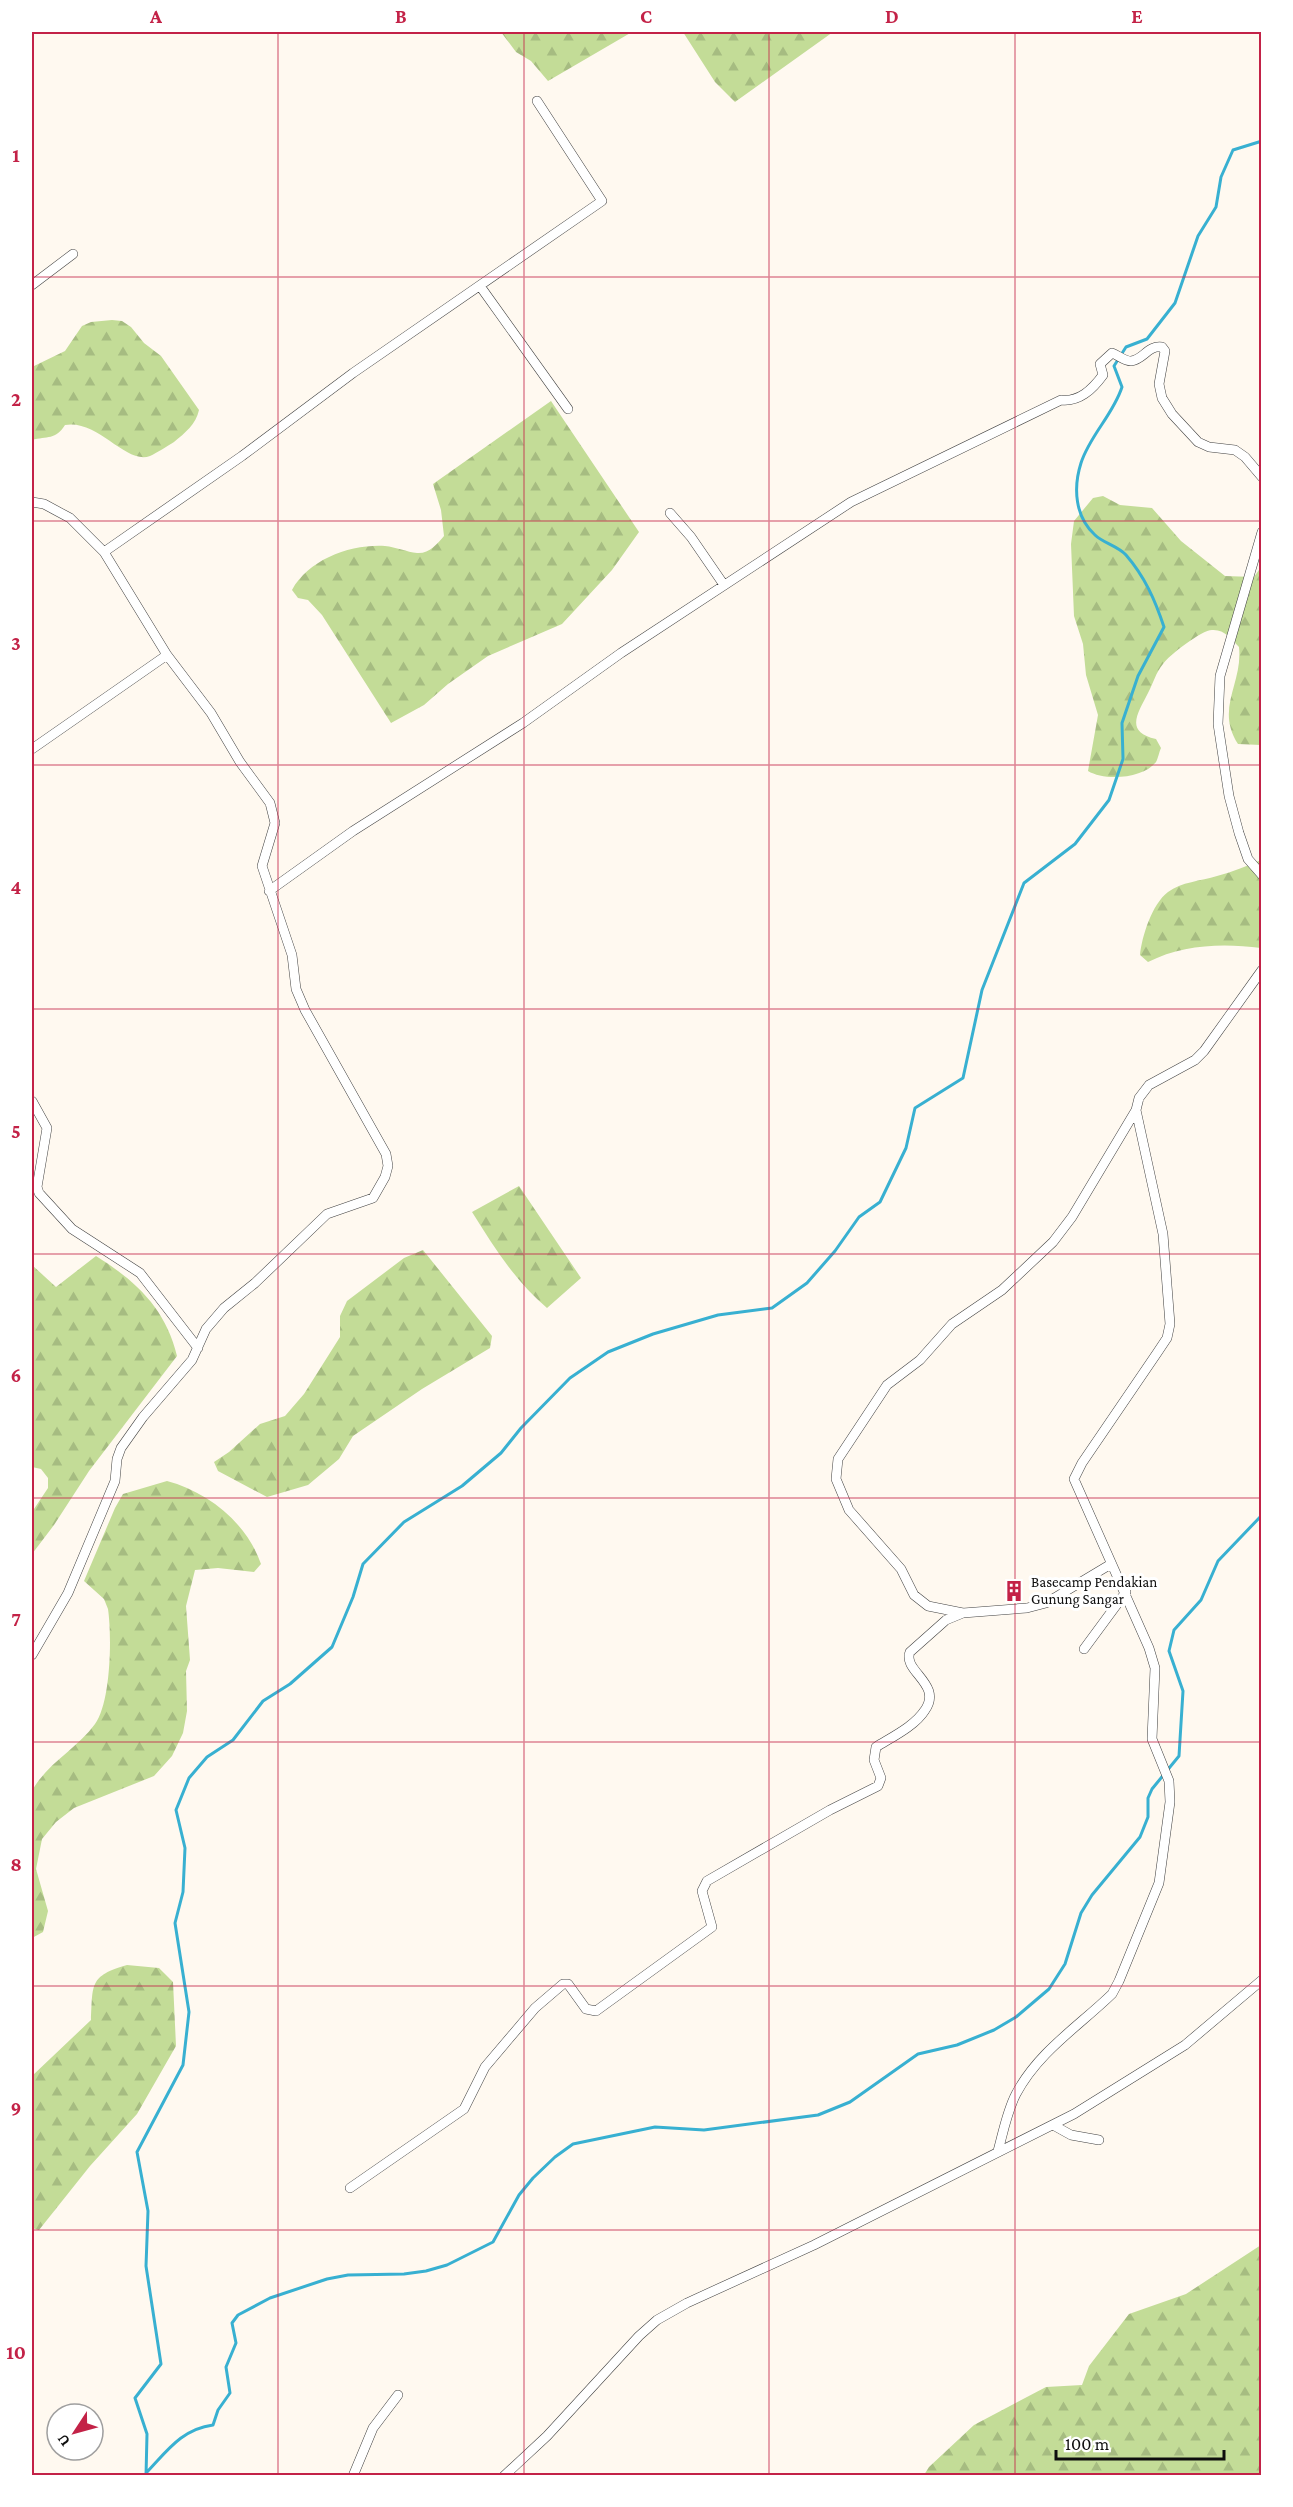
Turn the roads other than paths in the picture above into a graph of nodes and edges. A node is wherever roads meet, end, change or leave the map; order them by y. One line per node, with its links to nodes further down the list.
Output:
1 (537, 101): 4 (street)
2 (73, 254): 3 (street)
3 (32, 285)
4 (480, 286): 5 (street); 10 (street)
5 (568, 409)
6 (1262, 477): 11 (street)
7 (32, 502): 10 (street)
8 (670, 513): 11 (street)
9 (1262, 532): 14 (street)
10 (104, 552): 12 (street)
11 (724, 585): 15 (street)
12 (167, 655): 13 (street); 15 (street)
13 (32, 749)
14 (1262, 875)
15 (269, 891): 19 (street)
16 (1262, 970): 18 (street)
17 (32, 1101): 19 (street)
18 (1136, 1110): 20 (street); 22 (street)
19 (198, 1348): 24 (street)
20 (1111, 1564): 21 (street); 22 (street)
21 (1126, 1592): 23 (street); 28 (street)
22 (963, 1613): 29 (street)
23 (1084, 1648)
24 (32, 1655)
25 (1262, 1980): 26 (street)
26 (1053, 2125): 27 (street); 28 (street)
27 (1099, 2140)
28 (998, 2151): 32 (street)
29 (350, 2188)
30 (398, 2394): 31 (street)
31 (353, 2475)
32 (504, 2475)

